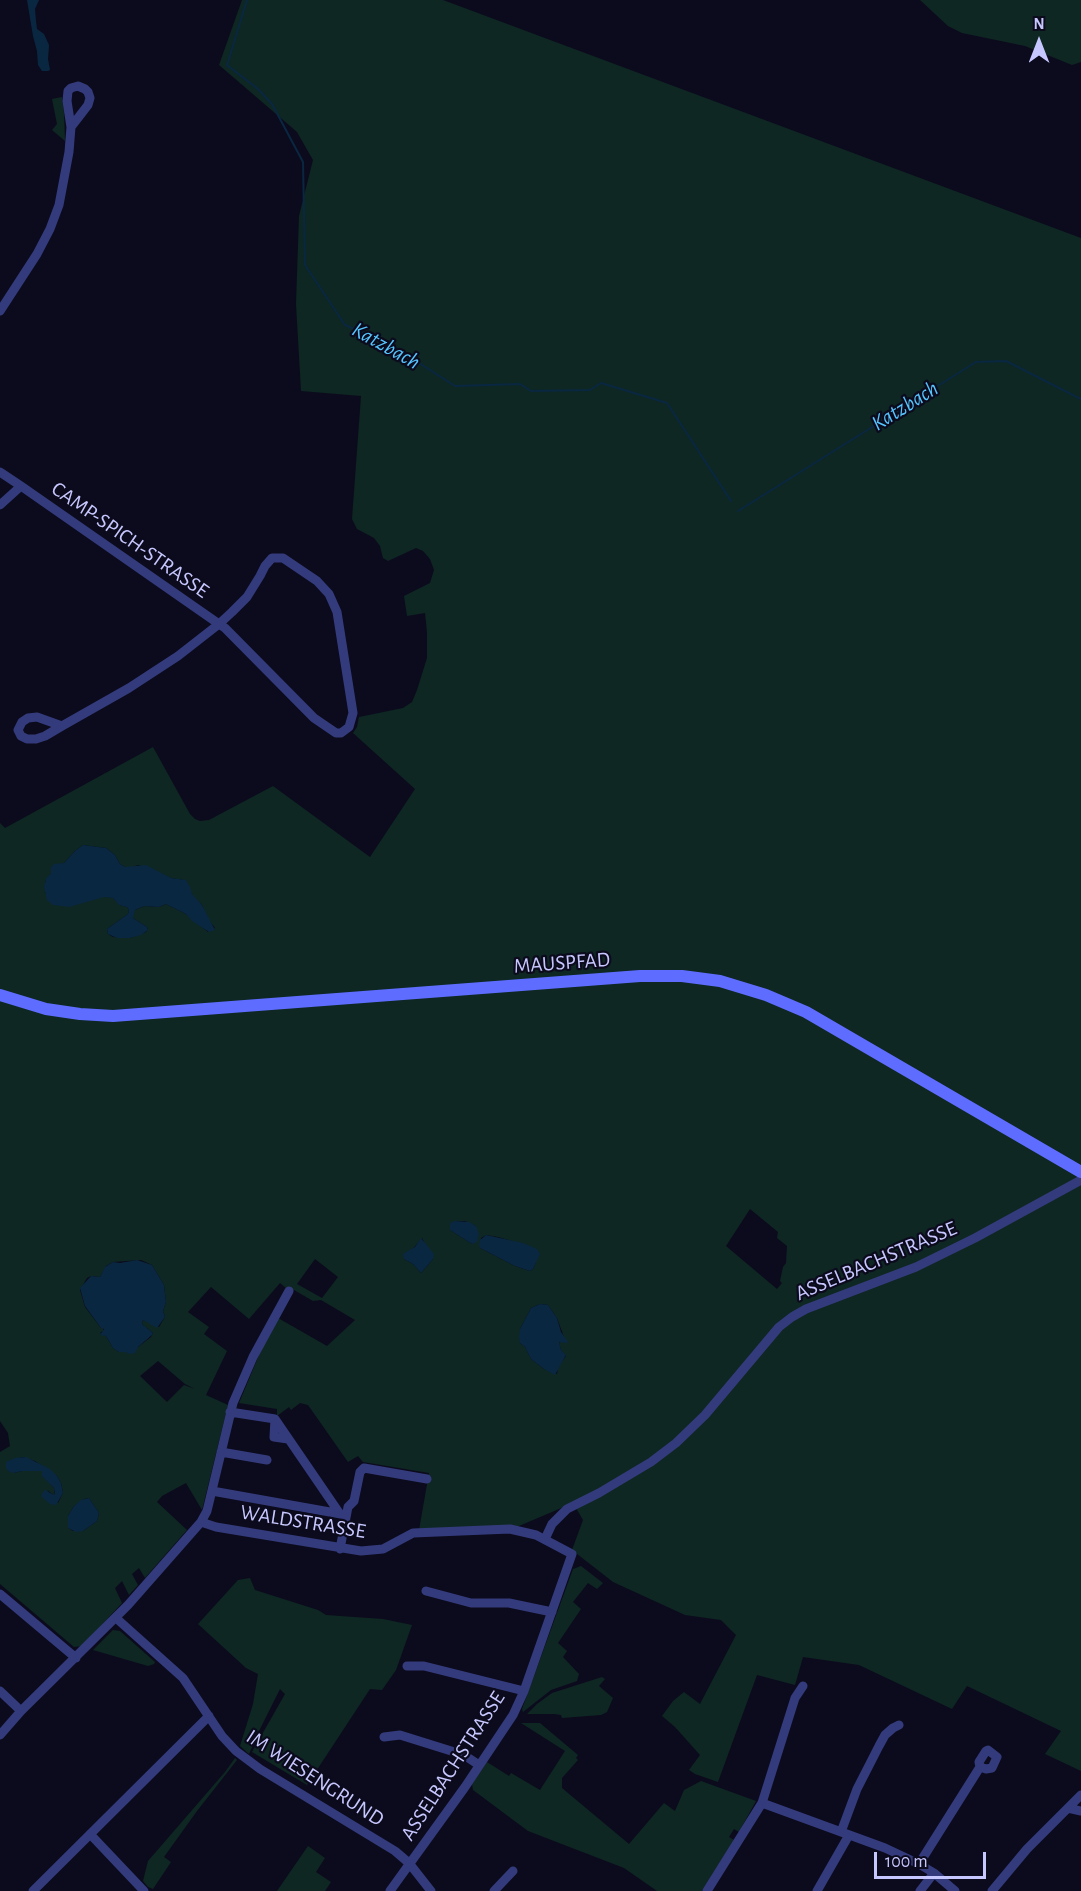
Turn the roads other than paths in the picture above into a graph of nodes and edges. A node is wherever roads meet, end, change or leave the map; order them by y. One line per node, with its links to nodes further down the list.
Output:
1 (70, 127): 2 (street)
2 (0, 311)
3 (0, 472): 4 (street, CAMP-SPICH-STRASSE)
4 (21, 486): 5 (street, CAMP-SPICH-STRASSE); 6 (street, CAMP-SPICH-STRASSE)
5 (0, 505)
6 (219, 624): 6 (street, CAMP-SPICH-STRASSE); 7 (street, CAMP-SPICH-STRASSE)
7 (62, 726)
8 (0, 995): 9 (street, MAUSPFAD)
9 (1081, 1172)
10 (1081, 1180): 19 (street, ASSELBACHSTRASSE)
11 (289, 1291): 12 (street)
12 (230, 1412): 13 (street); 17 (street)
13 (221, 1452): 14 (street); 16 (street)
14 (267, 1460)
15 (427, 1479): 17 (street)
16 (212, 1491): 17 (street); 18 (street)
17 (343, 1514): 20 (street)
18 (201, 1522): 20 (street, WALDSTRASSE); 25 (street)
19 (545, 1539): 20 (street, WALDSTRASSE); 21 (street, WALDSTRASSE)
20 (340, 1549)
21 (572, 1554): 24 (street, ASSELBACHSTRASSE)
22 (426, 1591): 24 (street)
23 (0, 1594): 26 (street)
24 (552, 1612): 29 (street, ASSELBACHSTRASSE)
25 (116, 1618): 26 (street); 32 (street, IM WIESENGRUND)
26 (76, 1658): 31 (street)
27 (407, 1666): 29 (street)
28 (804, 1686): 39 (street)
29 (524, 1690): 36 (street, ASSELBACHSTRASSE)
30 (0, 1691): 31 (street)
31 (21, 1711): 34 (street)
32 (209, 1716): 43 (street); 44 (street, IM WIESENGRUND)
33 (899, 1725): 42 (street)
34 (0, 1735)
35 (384, 1737): 36 (street)
36 (479, 1765): 44 (street, ASSELBACHSTRASSE)
37 (980, 1767): 45 (street)
38 (1081, 1795): 40 (street)
39 (762, 1803): 42 (street); 53 (street)
40 (1068, 1808): 41 (street); 57 (street)
41 (1081, 1811)
42 (845, 1833): 45 (street); 54 (street)
43 (90, 1834): 48 (street); 49 (street)
44 (409, 1863): 50 (street, ASSELBACHSTRASSE); 51 (street, IM WIESENGRUND)
45 (919, 1864): 47 (street)
46 (513, 1871): 52 (street)
47 (934, 1873): 55 (street); 56 (street)
48 (33, 1891)
49 (144, 1891)
50 (390, 1891)
51 (431, 1891)
52 (494, 1891)
53 (707, 1891)
54 (818, 1891)
55 (920, 1891)
56 (955, 1891)
57 (992, 1891)

